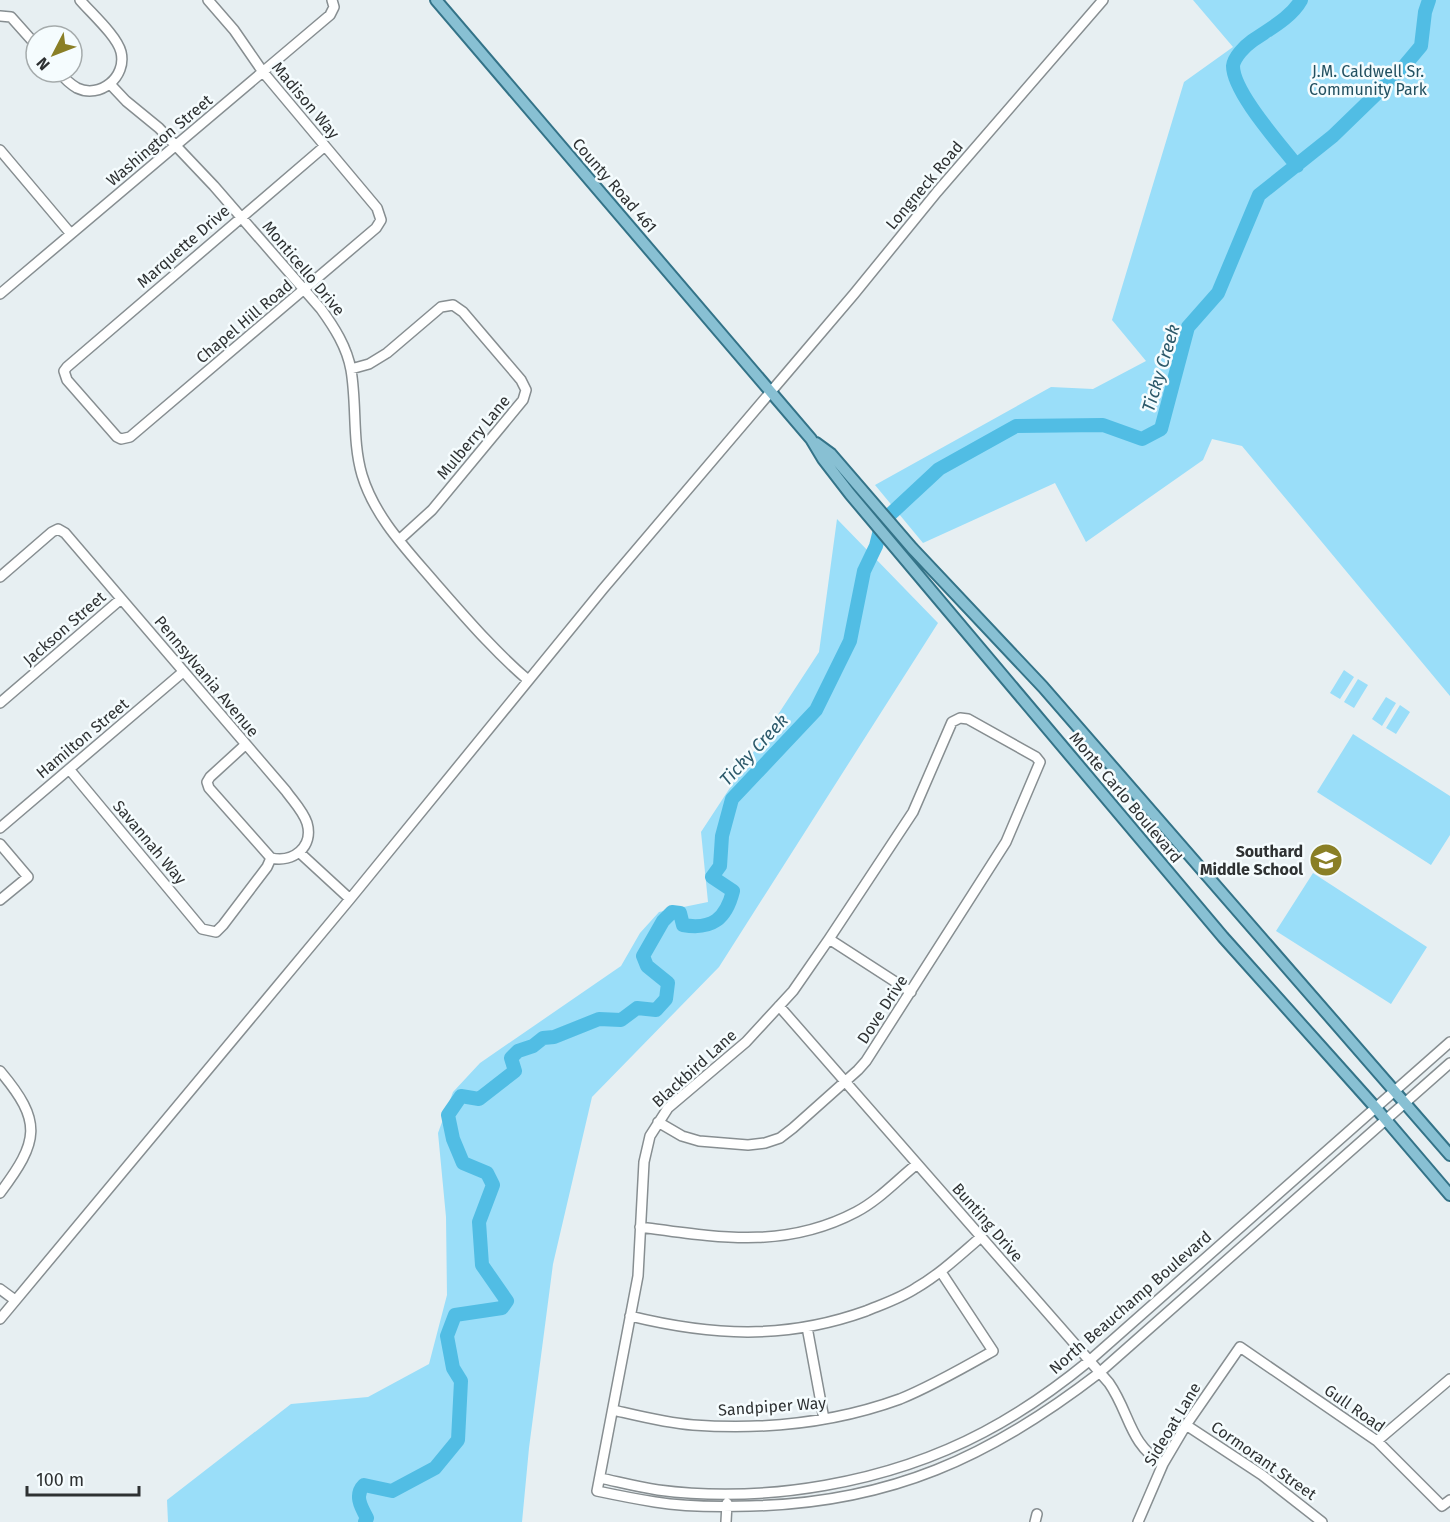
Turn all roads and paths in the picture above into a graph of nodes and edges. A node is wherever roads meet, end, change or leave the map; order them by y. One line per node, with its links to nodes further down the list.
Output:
1 (80, 0): 10 (street)
2 (208, 0): 8 (street, Madison Way)
3 (436, 0): 20 (main road, County Road 461)
4 (1102, 0): 20 (street, Longneck Road)
5 (333, 4): 8 (street, Washington Street)
6 (4, 16): 7 (street)
7 (24, 31)
8 (263, 72): 11 (street, Washington Street); 12 (street, Madison Way)
9 (71, 84): 10 (street)
10 (110, 84): 11 (street, Monticello Drive)
11 (175, 146): 14 (street, Monticello Drive); 16 (street, Washington Street)
12 (325, 146): 14 (street, Marquette Drive); 15 (street, Madison Way)
13 (0, 150): 16 (street)
14 (242, 216): 17 (street, Monticello Drive); 21 (street, Marquette Drive)
15 (381, 220): 17 (street, Chapel Hill Road)
16 (71, 234): 18 (street, Washington Street)
17 (305, 290): 19 (street, Monticello Drive); 21 (street, Chapel Hill Road)
18 (0, 294)
19 (351, 369): 23 (street, Monticello Drive); 23 (street, Mulberry Lane)
20 (770, 391): 22 (main road, Monte Carlo Boulevard); 28 (street, Longneck Road)
21 (121, 439)
22 (811, 439): 24 (main road, Monte Carlo Boulevard); 24 (main road, Monte Carlo Boulevard)
23 (399, 540): 28 (street, Monticello Drive)
24 (907, 551): 46 (main road, Monte Carlo Boulevard); 48 (main road, Monte Carlo Boulevard)
25 (0, 577): 26 (street, Pennsylvania Avenue)
26 (121, 599): 27 (street, Pennsylvania Avenue); 29 (street, Jackson Street)
27 (183, 672): 31 (street, Pennsylvania Avenue); 32 (street, Hamilton Street)
28 (528, 680): 37 (street, Longneck Road)
29 (2, 698)
30 (952, 722): 39 (street, Blackbird Lane); 40 (street, Dove Drive)
31 (246, 745): 35 (street, Pennsylvania Avenue); 36 (street)
32 (69, 769): 33 (street, Hamilton Street); 36 (street, Savannah Way)
33 (0, 828)
34 (0, 844): 38 (street)
35 (300, 853): 36 (street); 37 (street)
36 (271, 858)
37 (350, 899): 59 (street, Longneck Road)
38 (0, 900)
39 (829, 939): 40 (street); 41 (street, Blackbird Lane)
40 (910, 992): 45 (street, Dove Drive)
41 (779, 1006): 45 (street, Bunting Drive); 50 (street, Blackbird Lane)
42 (1450, 1042): 46 (street, North Beauchamp Boulevard)
43 (1450, 1063): 47 (street, North Beauchamp Boulevard)
44 (0, 1071): 53 (street)
45 (845, 1082): 50 (street, Dove Drive); 52 (street, Bunting Drive)
46 (1394, 1091): 47 (main road, Monte Carlo Boulevard); 48 (street, North Beauchamp Boulevard)
47 (1404, 1104): 49 (street, North Beauchamp Boulevard); 51 (main road, Monte Carlo Boulevard)
48 (1375, 1107): 49 (main road, Monte Carlo Boulevard); 64 (street, North Beauchamp Boulevard)
49 (1386, 1120): 54 (main road, Monte Carlo Boulevard); 65 (street, North Beauchamp Boulevard)
50 (658, 1122): 55 (street, Blackbird Lane)
51 (1450, 1155)
52 (917, 1164): 55 (street); 56 (street, Bunting Drive)
53 (0, 1193)
54 (1450, 1195)
55 (640, 1227): 60 (street, Blackbird Lane)
56 (981, 1237): 57 (street); 64 (street, Bunting Drive)
57 (941, 1272): 62 (street); 68 (street, Sandpiper Way)
58 (0, 1289): 59 (street)
59 (15, 1300): 61 (street, Longneck Road)
60 (630, 1316): 62 (street); 67 (street, Blackbird Lane)
61 (0, 1319)
62 (807, 1327): 68 (street)
63 (1240, 1347): 69 (street, Sideoat Lane); 70 (street, Gull Road)
64 (1089, 1361): 65 (street, Bunting Drive); 74 (street, North Beauchamp Boulevard)
65 (1099, 1373): 71 (street, Bunting Drive); 76 (street, North Beauchamp Boulevard)
66 (1450, 1379): 70 (street)
67 (613, 1410): 68 (street, Sandpiper Way); 72 (street, Blackbird Lane)
68 (824, 1419)
69 (1186, 1425): 71 (street, Sideoat Lane); 79 (street, Cormorant Street)
70 (1377, 1441): 75 (street, Gull Road)
71 (1163, 1464): 78 (street, Sideoat Lane)
72 (600, 1478): 73 (street, Blackbird Lane); 74 (street, North Beauchamp Boulevard)
73 (597, 1491): 76 (street, North Beauchamp Boulevard)
74 (728, 1493): 76 (street)
75 (1446, 1503)
76 (726, 1507): 77 (street)
77 (726, 1522)
78 (1138, 1522)
79 (1322, 1522)

